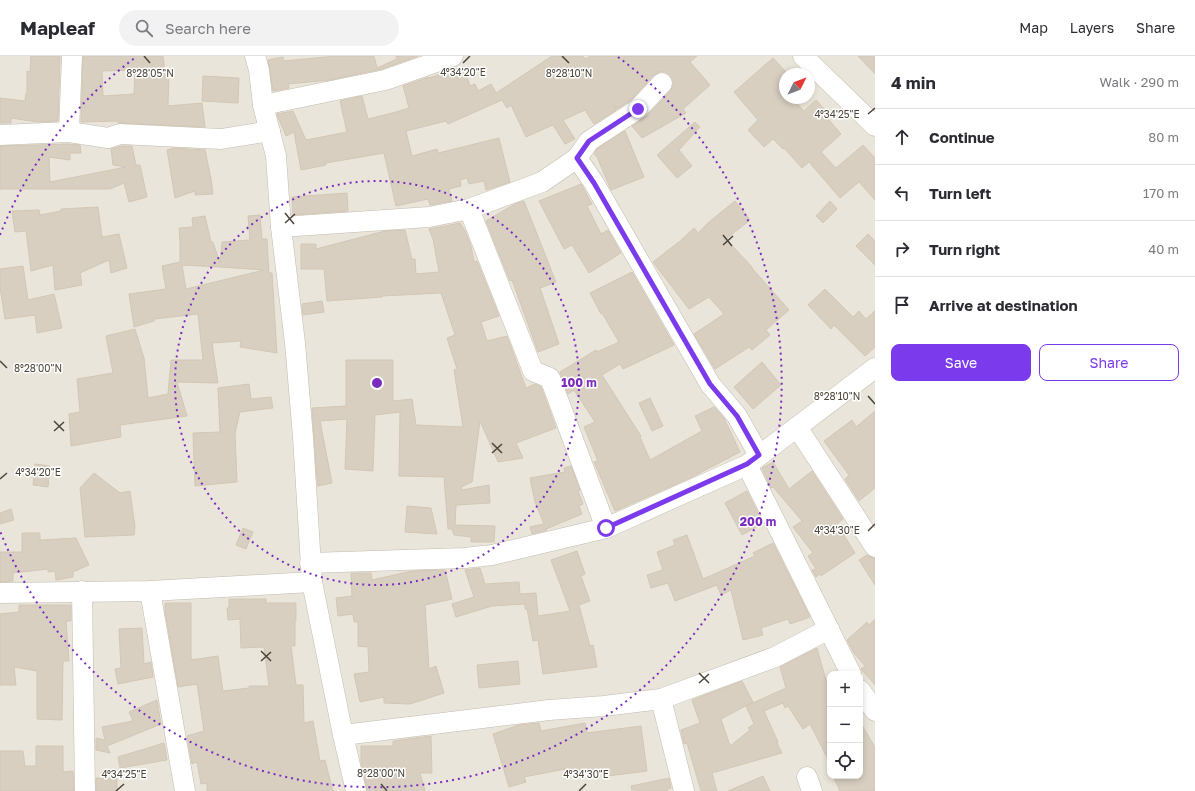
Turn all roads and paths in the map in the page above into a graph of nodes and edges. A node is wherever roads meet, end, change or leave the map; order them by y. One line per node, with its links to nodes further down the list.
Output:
1 (72, 56): 9 (street)
2 (255, 56): 6 (street)
3 (453, 56): 6 (street)
4 (804, 56): 7 (street)
5 (662, 83): 11 (street)
6 (263, 105): 8 (street)
7 (875, 126)
8 (270, 131): 9 (street); 13 (street)
9 (69, 132): 10 (street)
10 (0, 135)
11 (577, 158): 12 (street); 16 (street)
12 (469, 209): 13 (street); 17 (street)
13 (281, 227): 19 (street)
14 (873, 372): 15 (street)
15 (797, 427): 16 (street); 18 (street)
16 (753, 460): 17 (street); 24 (street)
17 (606, 528): 19 (street)
18 (875, 547)
19 (310, 563): 20 (street)
20 (312, 582): 22 (street); 29 (street)
21 (82, 591): 22 (street); 23 (street); 30 (street)
22 (150, 591): 31 (street)
23 (0, 593)
24 (829, 629): 25 (street); 27 (street)
25 (850, 671)
26 (863, 694): 28 (street)
27 (661, 699): 29 (street); 33 (street)
28 (875, 711)
29 (343, 735): 32 (street)
30 (86, 791)
31 (185, 791)
32 (356, 791)
33 (684, 791)

